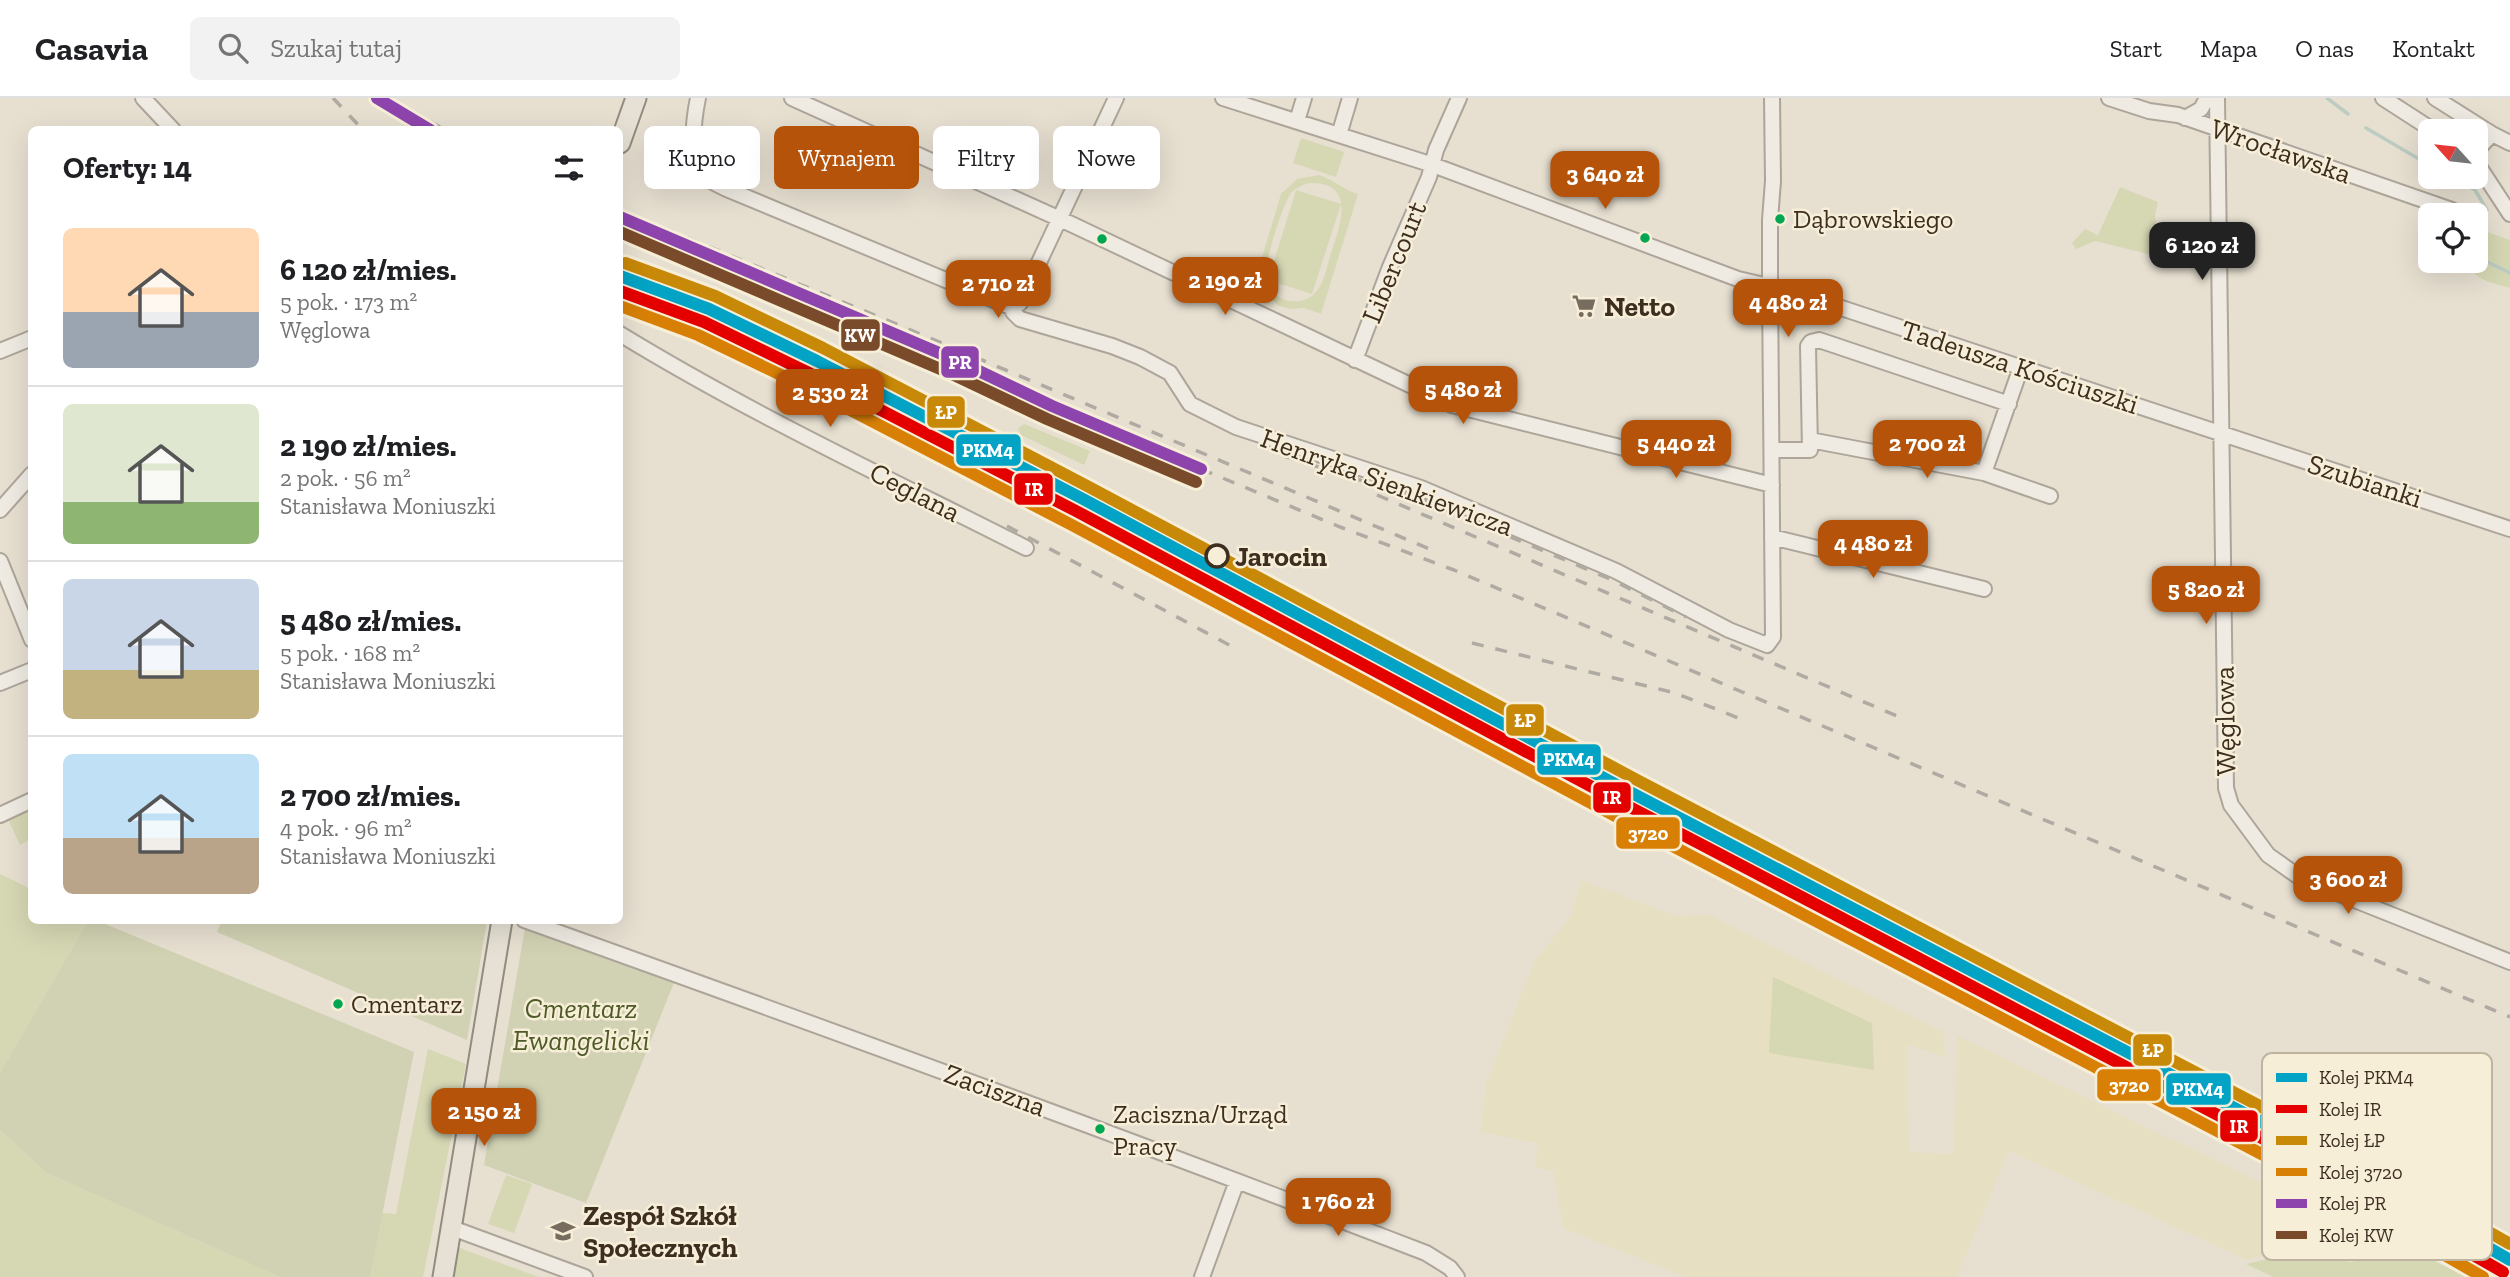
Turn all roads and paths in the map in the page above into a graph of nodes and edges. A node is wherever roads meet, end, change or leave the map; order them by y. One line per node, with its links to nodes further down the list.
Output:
1 (143, 98): 19 (street)
2 (636, 98): 22 (main road)
3 (698, 98): 32 (street, Henryka Sienkiewicza)
4 (792, 98): 30 (street)
5 (1116, 98): 30 (street)
6 (1223, 98): 17 (street, Tadeusza Kościuszki)
7 (1304, 98): 17 (street)
8 (1350, 98): 23 (street)
9 (1459, 98): 26 (street, Libercourt)
10 (1772, 98): 31 (street)
11 (2109, 98): 16 (street, Wrocławska)
12 (2207, 98): 16 (street)
13 (2217, 98): 20 (street, Węglowa)
14 (2383, 98): 18 (street)
15 (2435, 98): 21 (street)
16 (2185, 118): 20 (street, Wrocławska)
17 (1297, 121): 23 (street, Tadeusza Kościuszki)
18 (2418, 121)
19 (169, 126)
20 (2217, 130): 28 (street, Wrocławska); 39 (street, Węglowa)
21 (2492, 134): 24 (street); 25 (street)
22 (623, 135)
23 (1339, 135): 26 (street, Tadeusza Kościuszki)
24 (2488, 138)
25 (2510, 143)
26 (1433, 165): 31 (street, Tadeusza Kościuszki); 36 (street, Libercourt)
27 (2488, 180): 29 (street)
28 (2431, 203)
29 (2510, 214)
30 (1059, 219): 32 (street); 36 (street)
31 (1770, 287): 37 (street, Tadeusza Kościuszki); 41 (street)
32 (1013, 308): 48 (street, Henryka Sienkiewicza)
33 (623, 336): 49 (street, Ceglana)
34 (28, 340): 35 (street)
35 (0, 351)
36 (1355, 360): 44 (street)
37 (2021, 367): 38 (street); 39 (street, Tadeusza Kościuszki)
38 (2009, 404): 40 (street); 42 (street)
39 (2221, 433): 47 (street, Szubianki); 59 (street, Węglowa)
40 (1810, 440): 41 (street); 42 (street)
41 (1772, 450): 44 (street)
42 (1984, 473): 45 (street)
43 (28, 478): 46 (street)
44 (1772, 485): 48 (street)
45 (2050, 496)
46 (0, 510)
47 (2510, 529)
48 (1772, 537): 51 (street)
49 (1026, 548)
50 (0, 561): 52 (street)
51 (1983, 589)
52 (28, 630)
53 (28, 672): 54 (street)
54 (0, 683)
55 (28, 802): 56 (street)
56 (0, 815)
57 (501, 924): 61 (main road)
58 (535, 924): 60 (street, Zaciszna)
59 (2510, 962)
60 (1237, 1181): 64 (street); 65 (street, Zaciszna)
61 (452, 1228): 62 (main road); 63 (street)
62 (443, 1277)
63 (585, 1277)
64 (1202, 1277)
65 (1457, 1277)

